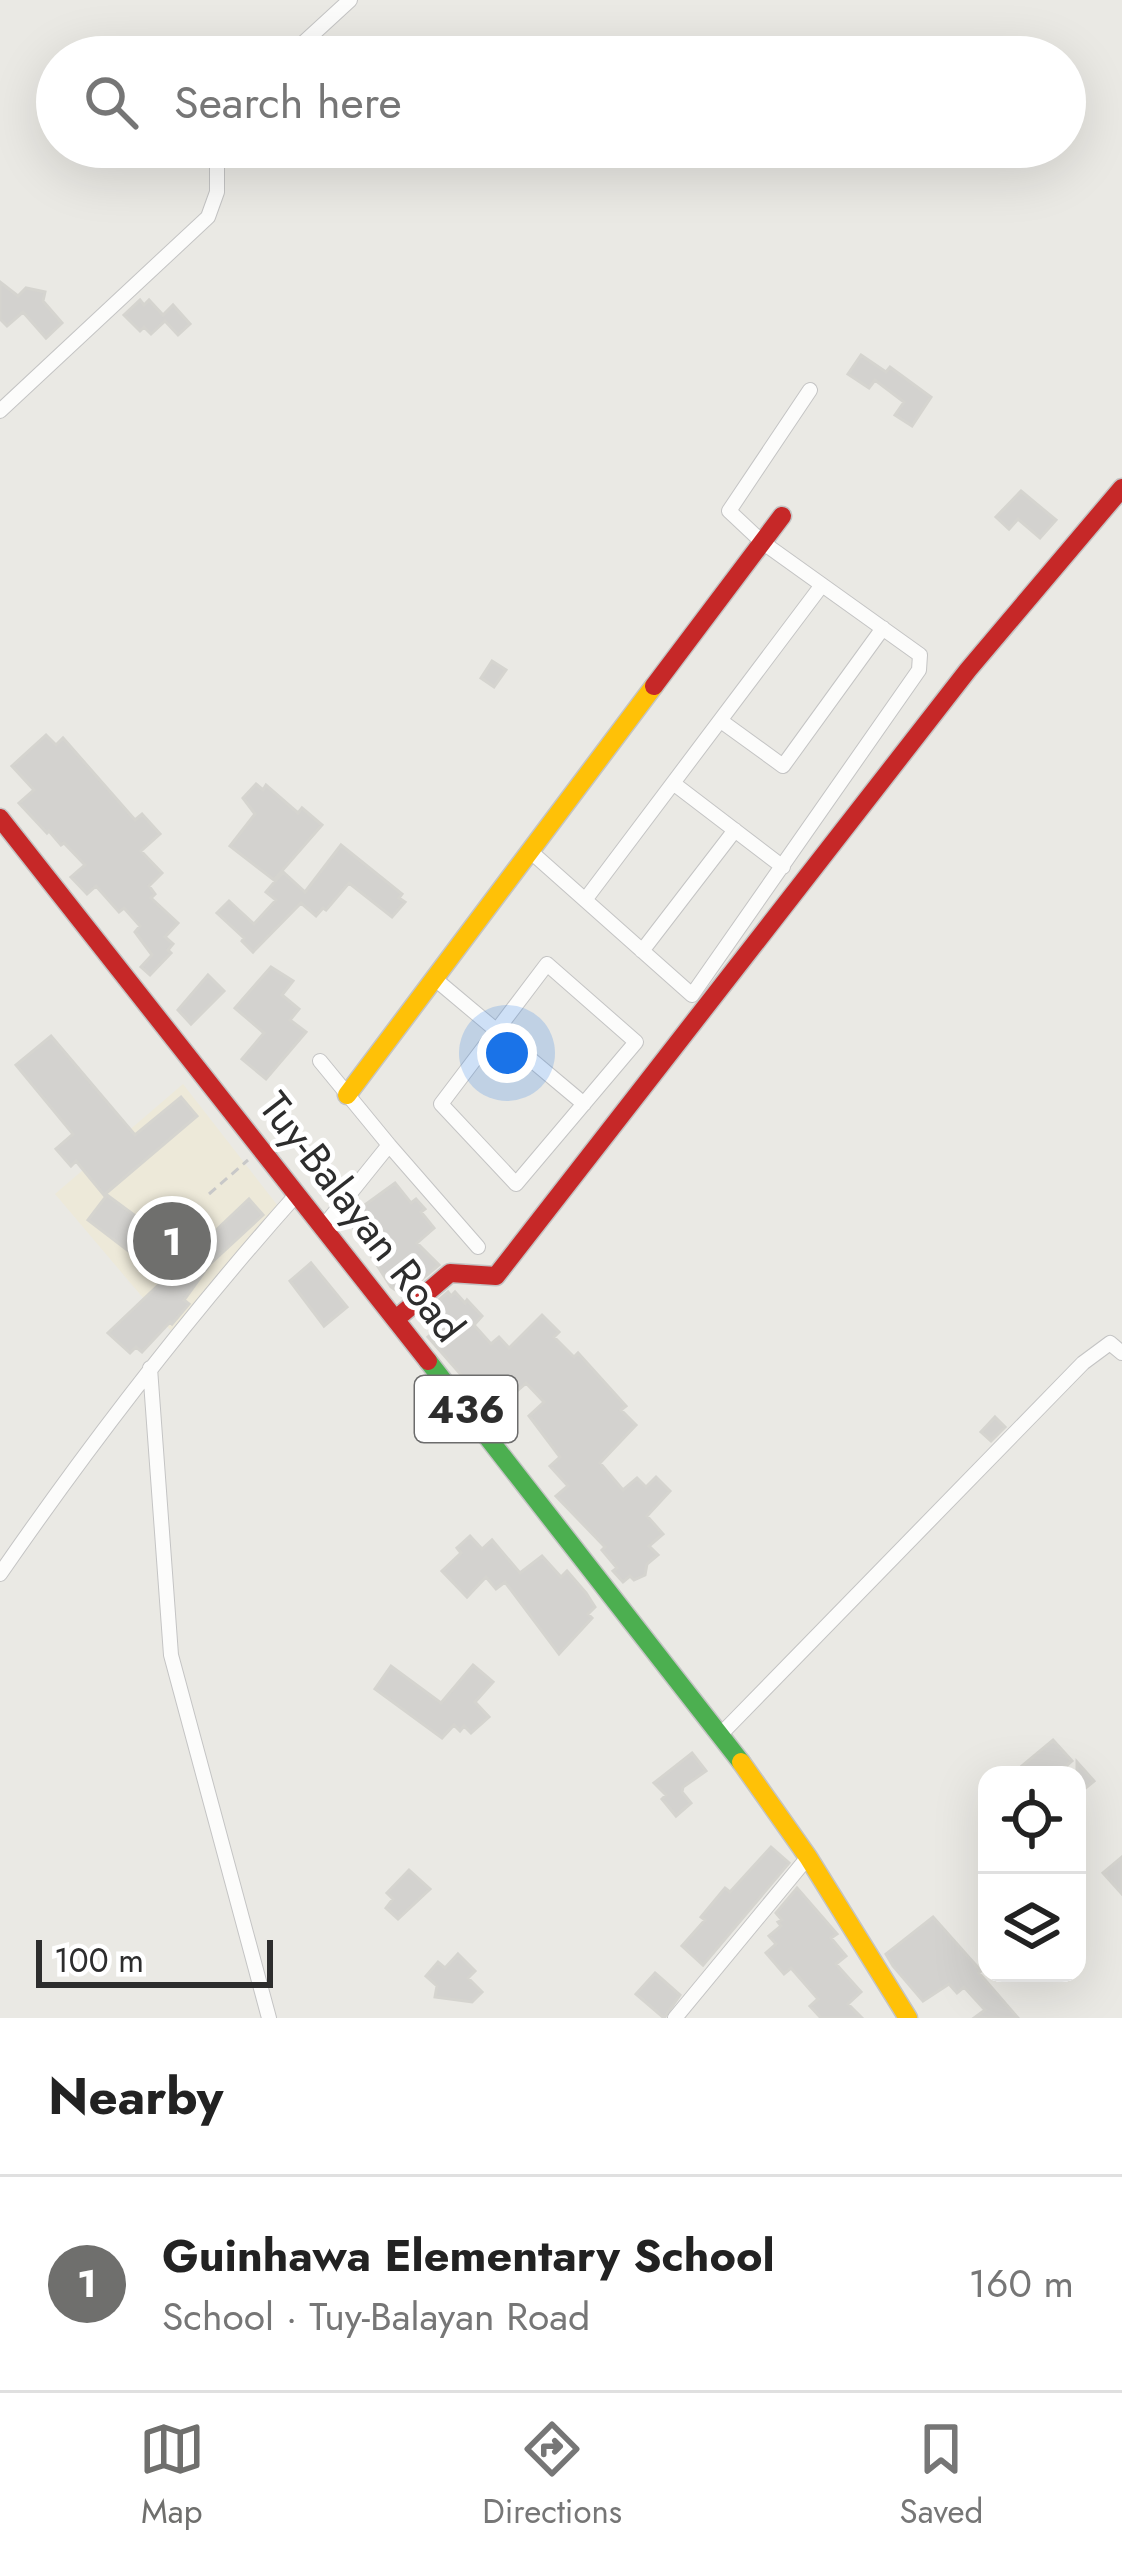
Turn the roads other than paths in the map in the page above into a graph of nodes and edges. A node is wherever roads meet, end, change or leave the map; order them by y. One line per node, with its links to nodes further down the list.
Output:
1 (350, 0): 2 (street)
2 (311, 36)
3 (217, 168): 5 (street)
4 (810, 390): 8 (street)
5 (0, 411)
6 (1122, 488): 28 (street)
7 (782, 516): 8 (street)
8 (762, 542): 9 (street); 15 (street)
9 (822, 585): 10 (street); 11 (street)
10 (883, 628): 11 (street); 16 (street)
11 (721, 721): 12 (street)
12 (673, 783): 14 (street); 17 (street)
13 (0, 818): 25 (street, Tuy-Balayan Road / 436)
14 (735, 830): 16 (street); 18 (street)
15 (530, 851): 17 (street); 19 (street)
16 (783, 867): 18 (street)
17 (585, 900): 18 (street)
18 (642, 951)
19 (435, 979): 20 (street); 22 (street)
20 (497, 1031): 23 (street); 23 (street); 23 (street)
21 (320, 1061): 22 (street)
22 (347, 1095): 24 (street)
23 (584, 1104)
24 (389, 1145): 26 (street); 27 (street)
25 (297, 1194): 26 (street, Tuy-Balayan Road / 436); 30 (street)
26 (323, 1227): 28 (street, Tuy-Balayan Road / 436)
27 (478, 1247)
28 (396, 1319): 32 (street, Tuy-Balayan Road / 436)
29 (1122, 1353): 32 (street)
30 (150, 1368): 31 (street); 34 (street)
31 (0, 1574)
32 (721, 1734): 33 (street, Tuy-Balayan Road / 436)
33 (808, 1857): 35 (street); 36 (street, Tuy-Balayan Road / 436)
34 (269, 2018)
35 (675, 2018)
36 (908, 2018)

